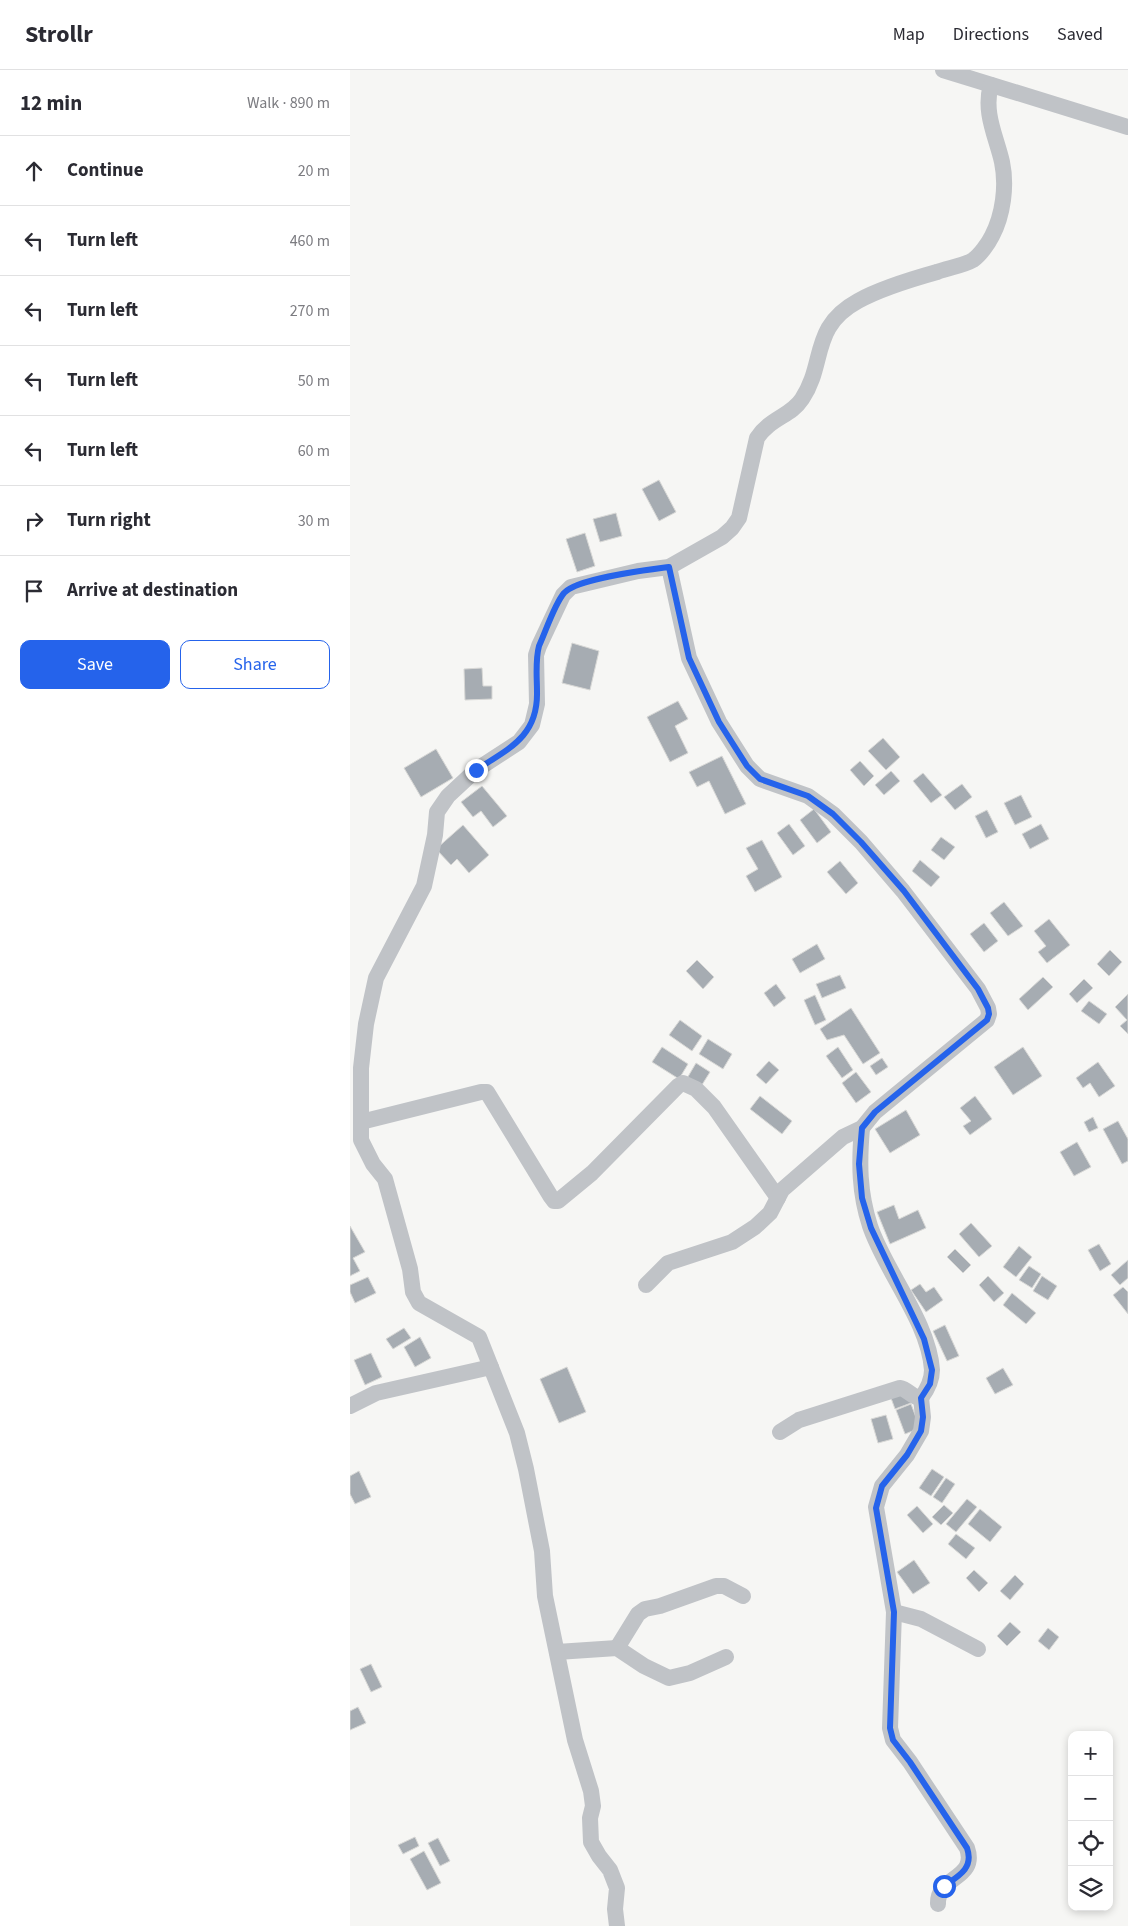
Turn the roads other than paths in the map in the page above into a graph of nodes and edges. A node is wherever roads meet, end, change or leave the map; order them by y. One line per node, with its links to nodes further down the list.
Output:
1 (943, 70): 2 (street)
2 (991, 85): 3 (street); 4 (street)
3 (1128, 127)
4 (669, 567): 5 (street); 6 (street)
5 (361, 1122): 7 (street); 9 (street)
6 (862, 1128): 7 (street); 10 (street)
7 (778, 1198): 8 (street)
8 (646, 1285)
9 (492, 1366): 11 (street); 17 (street)
10 (921, 1398): 12 (street); 14 (street)
11 (350, 1406)
12 (780, 1432)
13 (743, 1596): 15 (street)
14 (894, 1612): 16 (street); 19 (street)
15 (618, 1648): 17 (street); 18 (street)
16 (978, 1649)
17 (557, 1652): 20 (street)
18 (726, 1657)
19 (938, 1904)
20 (617, 1926)

